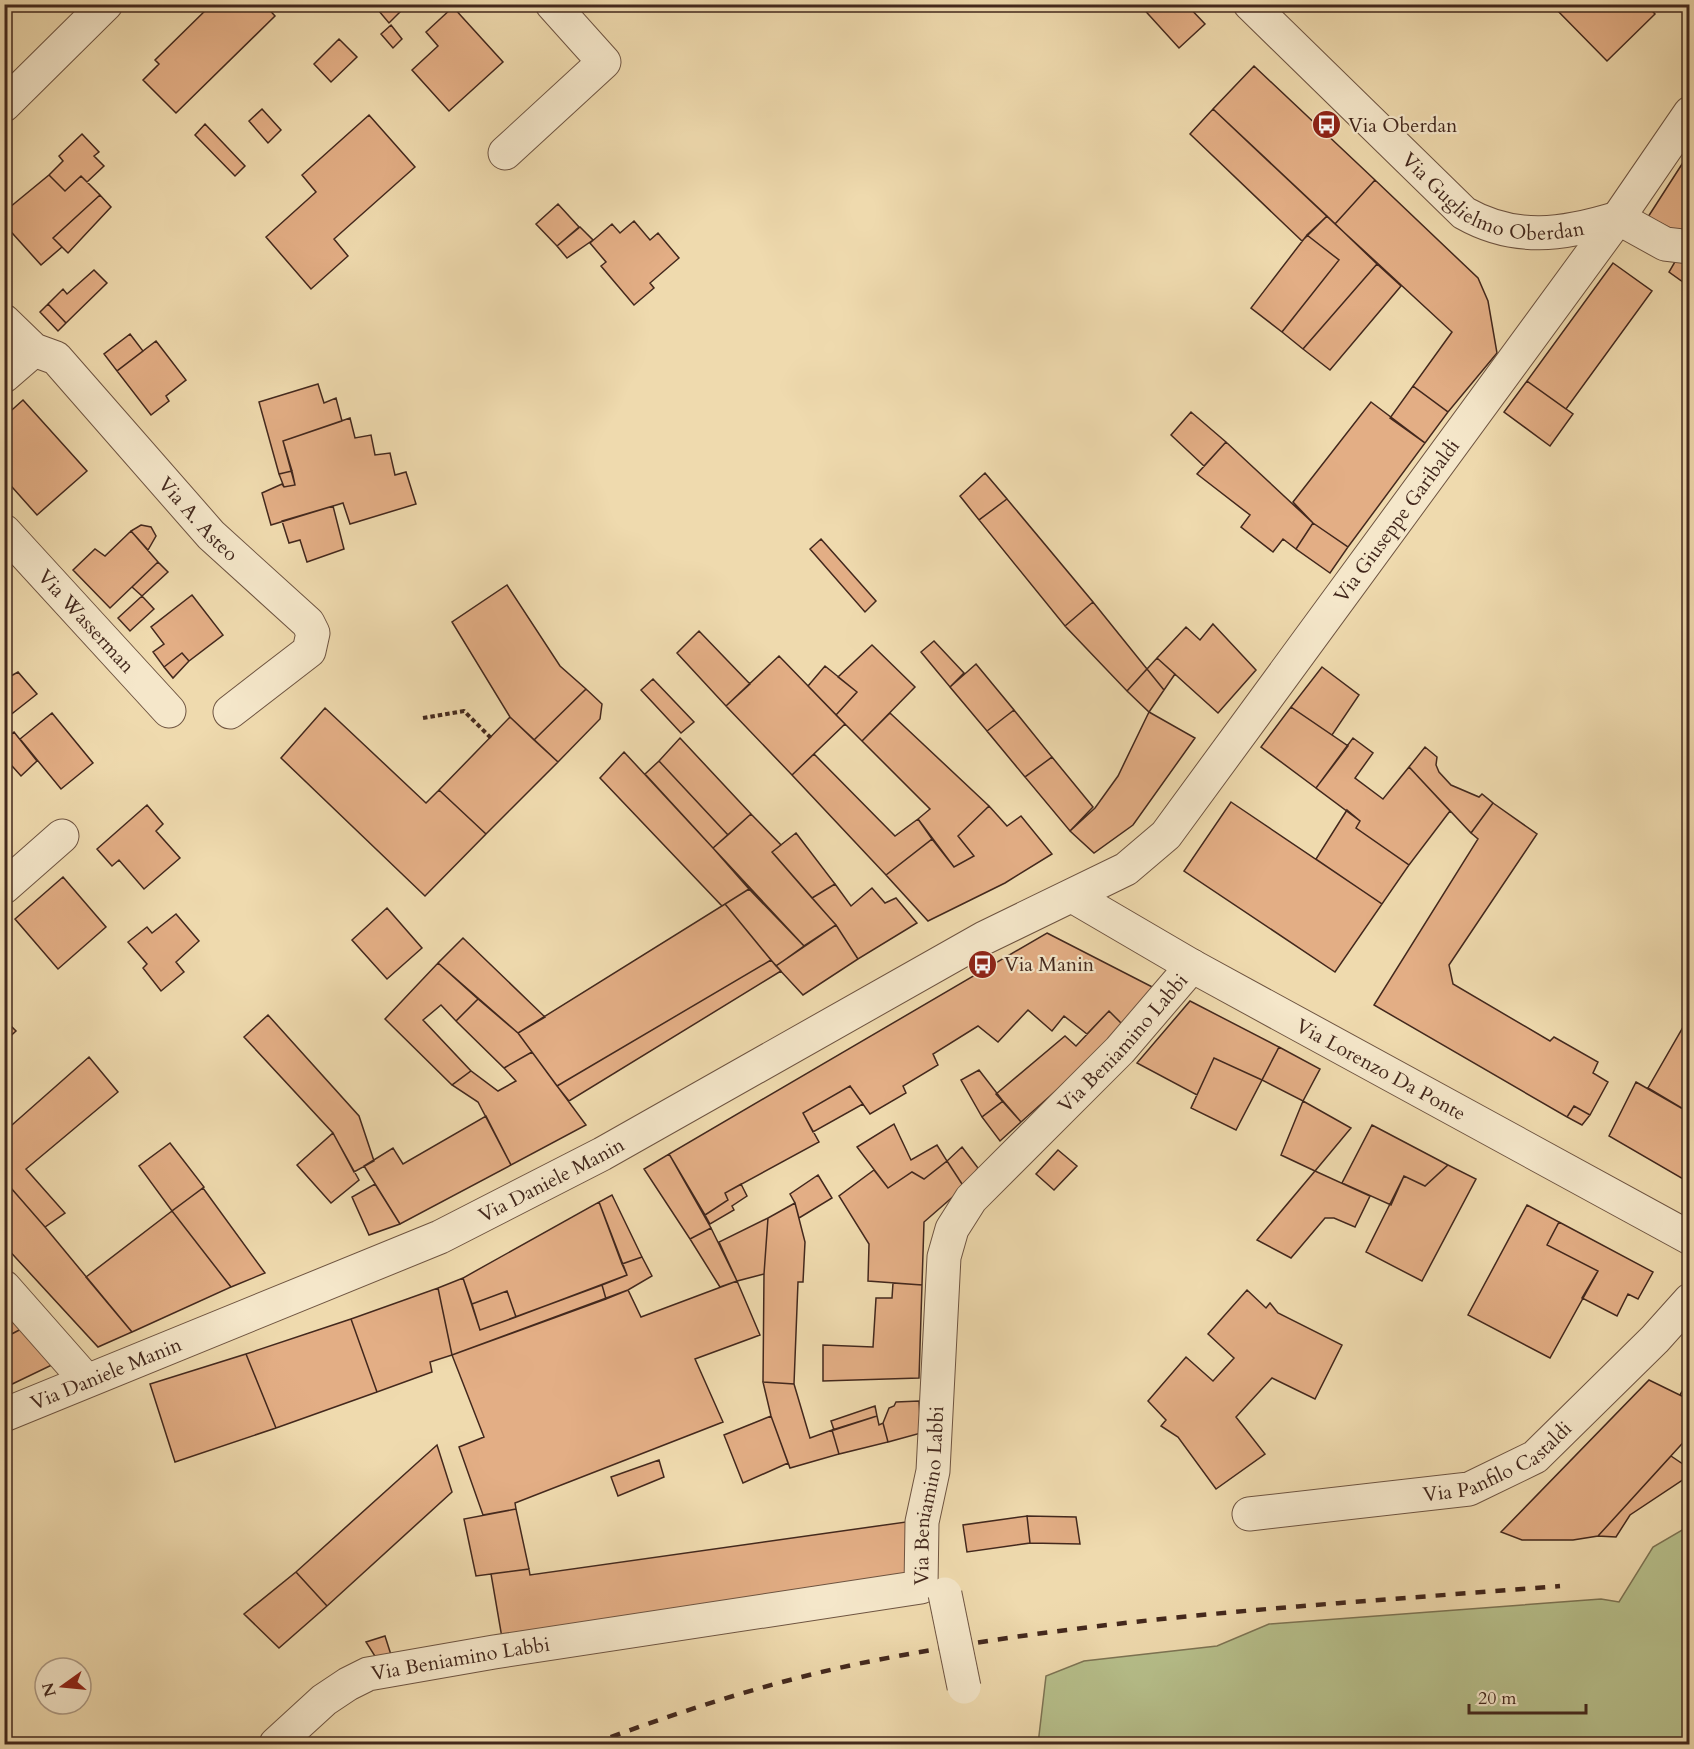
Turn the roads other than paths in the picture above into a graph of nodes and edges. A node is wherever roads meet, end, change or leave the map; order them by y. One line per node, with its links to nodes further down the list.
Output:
1 (106, 4): 4 (street)
2 (552, 4): 6 (street)
3 (1250, 4): 7 (street, Via Guglielmo Oberdan)
4 (4, 105)
5 (1689, 113): 7 (street, Via Giuseppe Garibaldi)
6 (505, 153)
7 (1618, 218): 8 (street); 17 (street, Via Giuseppe Garibaldi)
8 (1689, 247)
9 (4, 321): 10 (street, Via A. Asteo)
10 (33, 350): 11 (street); 14 (street, Via A. Asteo)
11 (4, 376)
12 (4, 531): 13 (street, Via Wasserman)
13 (169, 711)
14 (230, 712)
15 (62, 836): 16 (street)
16 (4, 887)
17 (1074, 897): 18 (street, Via Lorenzo Da Ponte); 22 (street, Via Daniele Manin)
18 (1192, 966): 19 (street, Via Lorenzo Da Ponte); 24 (street, Via Beniamino Labbi)
19 (1689, 1238)
20 (4, 1287): 22 (street)
21 (1689, 1300): 25 (street, Via Panfilo Castaldi)
22 (86, 1380): 23 (street, Via Daniele Manin)
23 (4, 1415)
24 (933, 1471): 26 (street, bridge); 27 (street, Via Beniamino Labbi)
25 (1249, 1514)
26 (964, 1695)
27 (276, 1744)

